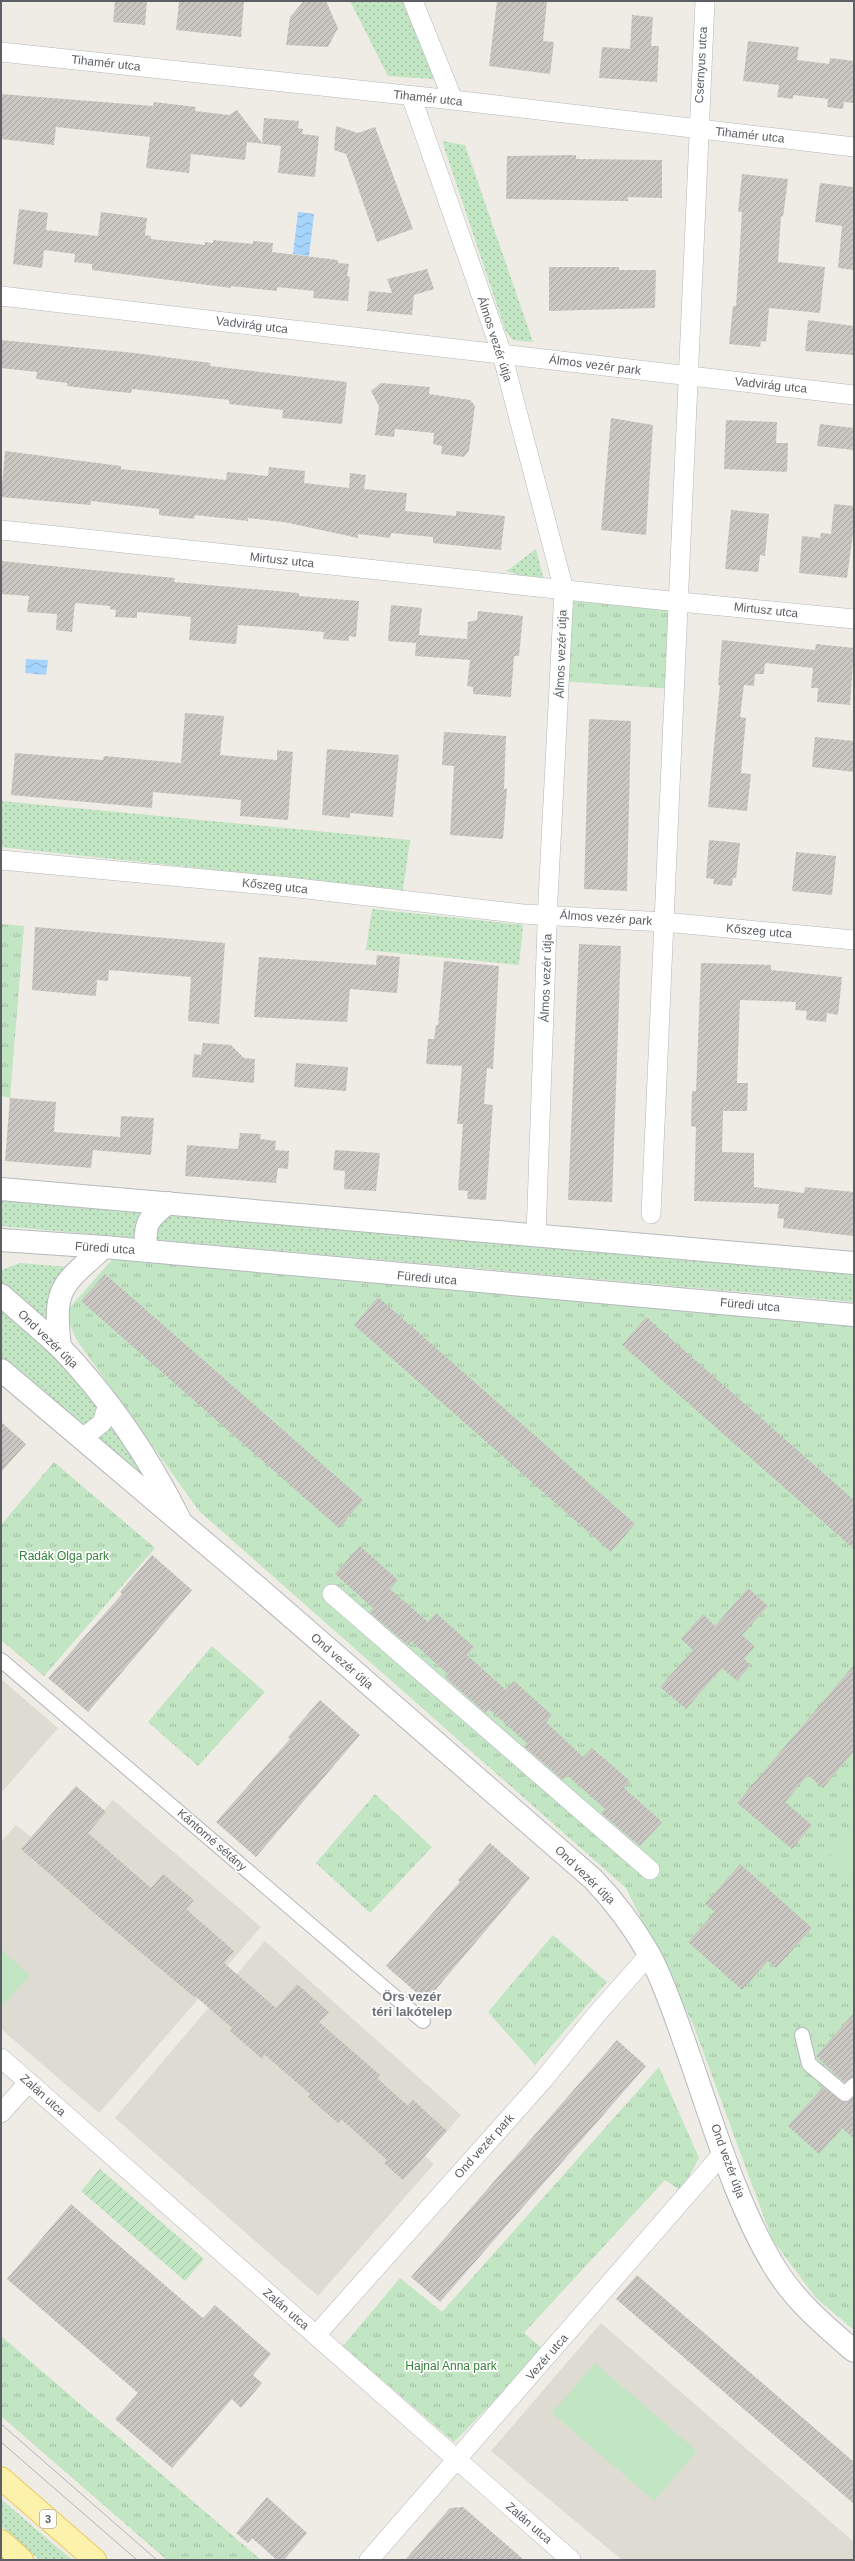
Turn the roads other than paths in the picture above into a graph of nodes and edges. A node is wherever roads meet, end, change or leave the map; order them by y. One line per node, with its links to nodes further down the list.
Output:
1 (413, 1): 5 (street)
2 (705, 1): 6 (street, Csernyus utca)
3 (1, 52): 4 (street, Tihamér utca)
4 (410, 96): 5 (street, Tihamér utca); 9 (street, Álmos vezér útja)
5 (453, 100): 6 (street, Tihamér utca)
6 (698, 129): 7 (street, Tihamér utca); 10 (street)
7 (854, 147)
8 (1, 296): 9 (street, Vadvirág utca)
9 (502, 354): 10 (street, Álmos vezér park); 13 (street, Álmos vezér útja)
10 (688, 376): 11 (street, Vadvirág utca); 14 (street)
11 (854, 395)
12 (1, 530): 13 (street, Mirtusz utca)
13 (564, 590): 14 (street); 17 (street, Álmos vezér útja)
14 (678, 601): 15 (street, Mirtusz utca); 18 (street)
15 (854, 618)
16 (1, 860): 17 (street, Kőszeg utca)
17 (548, 914): 18 (street, Álmos vezér park); 23 (street, Álmos vezér útja)
18 (664, 922): 19 (street, Kőszeg utca); 22 (street)
19 (854, 940)
20 (1, 1189): 21 (main road)
21 (168, 1203): 23 (main road); 26 (main road)
22 (651, 1214)
23 (536, 1235): 27 (main road)
24 (1, 1240): 25 (main road, Füredi utca)
25 (104, 1247): 26 (main road, Füredi utca); 30 (main road)
26 (146, 1251): 29 (main road, Füredi utca)
27 (854, 1263)
28 (1, 1294): 30 (main road, Ond vezér útja)
29 (854, 1315)
30 (60, 1347): 32 (main road, Ond vezér útja)
31 (1, 1370): 33 (main road, Ond vezér útja)
32 (108, 1404): 33 (street); 34 (main road, Ond vezér útja)
33 (81, 1439): 34 (main road, Ond vezér útja)
34 (183, 1526): 38 (main road, Ond vezér útja)
35 (332, 1594): 37 (street)
36 (1, 1660): 39 (street, Kántorné sétány)
37 (650, 1870)
38 (650, 1955): 45 (main road, Ond vezér útja); 46 (street, Ond vezér park)
39 (423, 2021)
40 (802, 2035): 43 (street)
41 (1, 2058): 42 (street, Zalán utca)
42 (28, 2082): 44 (street); 46 (street, Zalán utca)
43 (854, 2085)
44 (1, 2113)
45 (724, 2152): 47 (main road, Ond vezér útja); 48 (street, Vezér utca)
46 (316, 2335): 48 (street, Zalán utca)
47 (854, 2351)
48 (455, 2459): 53 (street, Vezér utca); 54 (street, Zalán utca)
49 (1, 2478): 52 (main road, 3)
50 (1, 2541): 51 (main road)
51 (22, 2560)
52 (95, 2560)
53 (369, 2560)
54 (571, 2560)

